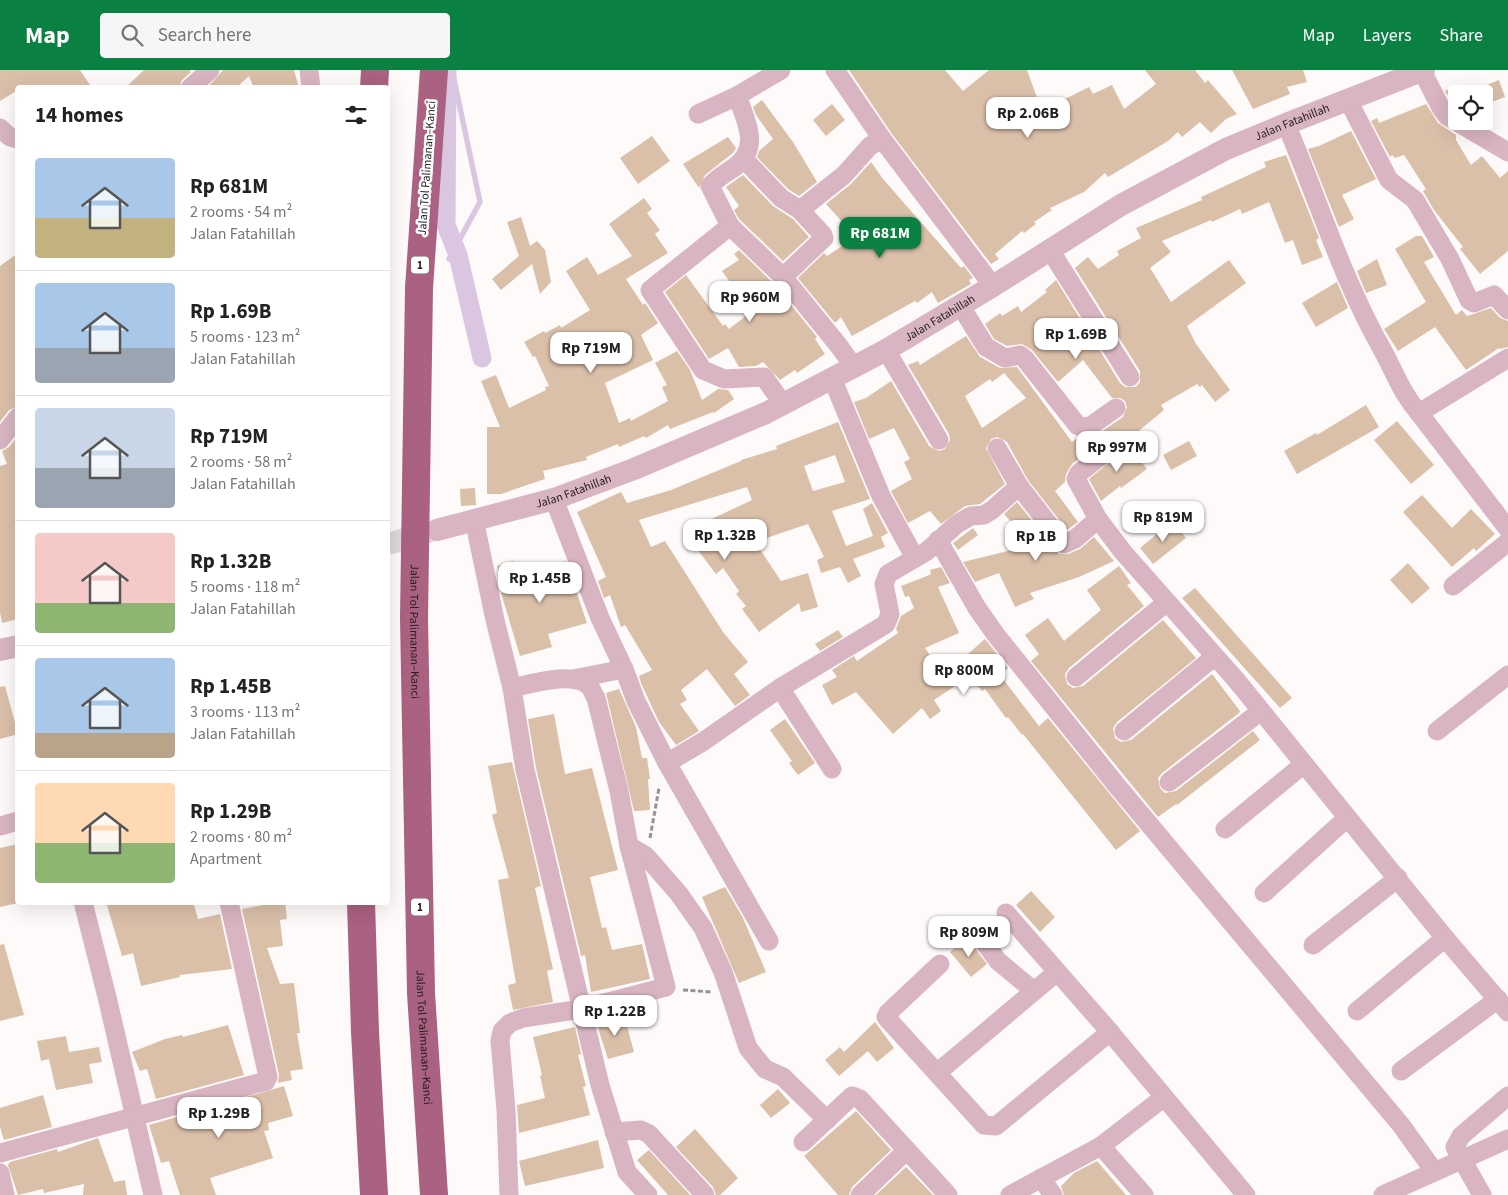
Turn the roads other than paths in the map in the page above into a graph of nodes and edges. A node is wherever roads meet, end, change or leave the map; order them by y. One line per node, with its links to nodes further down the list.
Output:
1 (210, 70): 8 (street)
2 (309, 70): 9 (street)
3 (375, 70): 10 (highway)
4 (434, 70): 108 (highway, Jalan Tol Palimanan–Kanci / 1)
5 (781, 70): 11 (street)
6 (835, 70): 17 (street)
7 (1423, 70): 12 (street, Jalan Fatahillah); 18 (street)
8 (193, 85)
9 (311, 85)
10 (374, 85)
11 (737, 96): 13 (street); 19 (street)
12 (1348, 100): 14 (street, Jalan Fatahillah); 26 (street)
13 (698, 114)
14 (1286, 124): 22 (street, Jalan Fatahillah); 34 (street)
15 (0, 128): 16 (street)
16 (15, 138)
17 (882, 139): 20 (street); 24 (street)
18 (1508, 152)
19 (744, 159): 20 (street); 21 (street)
20 (800, 210): 23 (street)
21 (730, 226): 23 (street); 32 (street)
22 (1050, 250): 24 (street, Jalan Fatahillah); 30 (street)
23 (783, 277): 29 (street)
24 (993, 286): 25 (street, Jalan Fatahillah)
25 (960, 306): 27 (street, Jalan Fatahillah); 33 (street)
26 (1508, 310)
27 (886, 350): 29 (street, Jalan Fatahillah); 37 (street)
28 (1508, 358): 34 (street)
29 (854, 367): 31 (street, Jalan Fatahillah)
30 (1130, 376)
31 (832, 378): 32 (street, Jalan Fatahillah); 48 (street)
32 (783, 404): 41 (street, Jalan Fatahillah)
33 (1116, 408)
34 (1419, 413): 44 (street)
35 (15, 421): 36 (street)
36 (0, 440)
37 (939, 440)
38 (1119, 442): 43 (street)
39 (997, 448): 40 (street)
40 (1019, 486): 43 (street); 46 (street)
41 (554, 498): 42 (street, Jalan Fatahillah); 54 (street)
42 (474, 519): 45 (street, Jalan Fatahillah); 58 (street)
43 (1098, 519): 50 (street)
44 (1508, 529)
45 (436, 530)
46 (938, 540): 48 (street); 102 (street)
47 (1508, 542): 49 (street)
48 (915, 558): 59 (street)
49 (1453, 586)
50 (1167, 602): 53 (street); 56 (street)
51 (15, 647): 52 (street)
52 (0, 650)
53 (1214, 656): 60 (street); 61 (street)
54 (624, 669): 57 (street); 63 (street)
55 (1508, 675): 62 (street)
56 (1076, 677)
57 (573, 679): 58 (street); 71 (street)
58 (512, 688): 86 (street)
59 (780, 688): 63 (street); 65 (street)
60 (1261, 711): 64 (street); 66 (street)
61 (1124, 731)
62 (1437, 731)
63 (667, 763): 80 (street)
64 (1304, 764): 67 (street); 70 (street)
65 (832, 769)
66 (1169, 782)
67 (1347, 818): 72 (street); 73 (street)
68 (15, 822): 69 (street)
69 (0, 826)
70 (1225, 829)
71 (629, 846): 86 (street); 94 (street)
72 (1398, 878): 79 (street); 81 (street)
73 (1264, 893)
74 (83, 905): 93 (street)
75 (230, 905): 93 (street)
76 (361, 905): 107 (highway)
77 (1006, 913): 83 (street)
78 (976, 931): 84 (street)
79 (1445, 938): 85 (street); 87 (street)
80 (770, 941)
81 (1313, 945)
82 (940, 964): 90 (street)
83 (1057, 972): 84 (street); 88 (street)
84 (1034, 991): 90 (street)
85 (1503, 1005): 89 (street)
86 (581, 1009): 95 (street); 109 (street)
87 (1357, 1011)
88 (1110, 1032): 90 (street); 92 (street)
89 (1401, 1071)
90 (938, 1072)
91 (1508, 1096): 101 (street)
92 (1163, 1098): 98 (street); 117 (street)
93 (133, 1116): 100 (street); 106 (street)
94 (827, 1120): 97 (street); 99 (street)
95 (614, 1132): 110 (street); 111 (street)
96 (1508, 1139): 101 (street)
97 (802, 1142)
98 (1101, 1146): 104 (street); 116 (street)
99 (907, 1150): 112 (street); 113 (street)
100 (0, 1153)
101 (1462, 1160): 102 (street); 119 (street)
102 (1434, 1171): 118 (street)
103 (0, 1173): 105 (street)
104 (1041, 1178): 114 (street); 115 (street)
105 (5, 1195)
106 (153, 1195)
107 (374, 1195)
108 (434, 1195)
109 (510, 1195)
110 (648, 1195)
111 (705, 1195)
112 (860, 1195)
113 (948, 1195)
114 (1010, 1195)
115 (1052, 1195)
116 (1144, 1195)
117 (1246, 1195)
118 (1383, 1195)
119 (1482, 1195)

